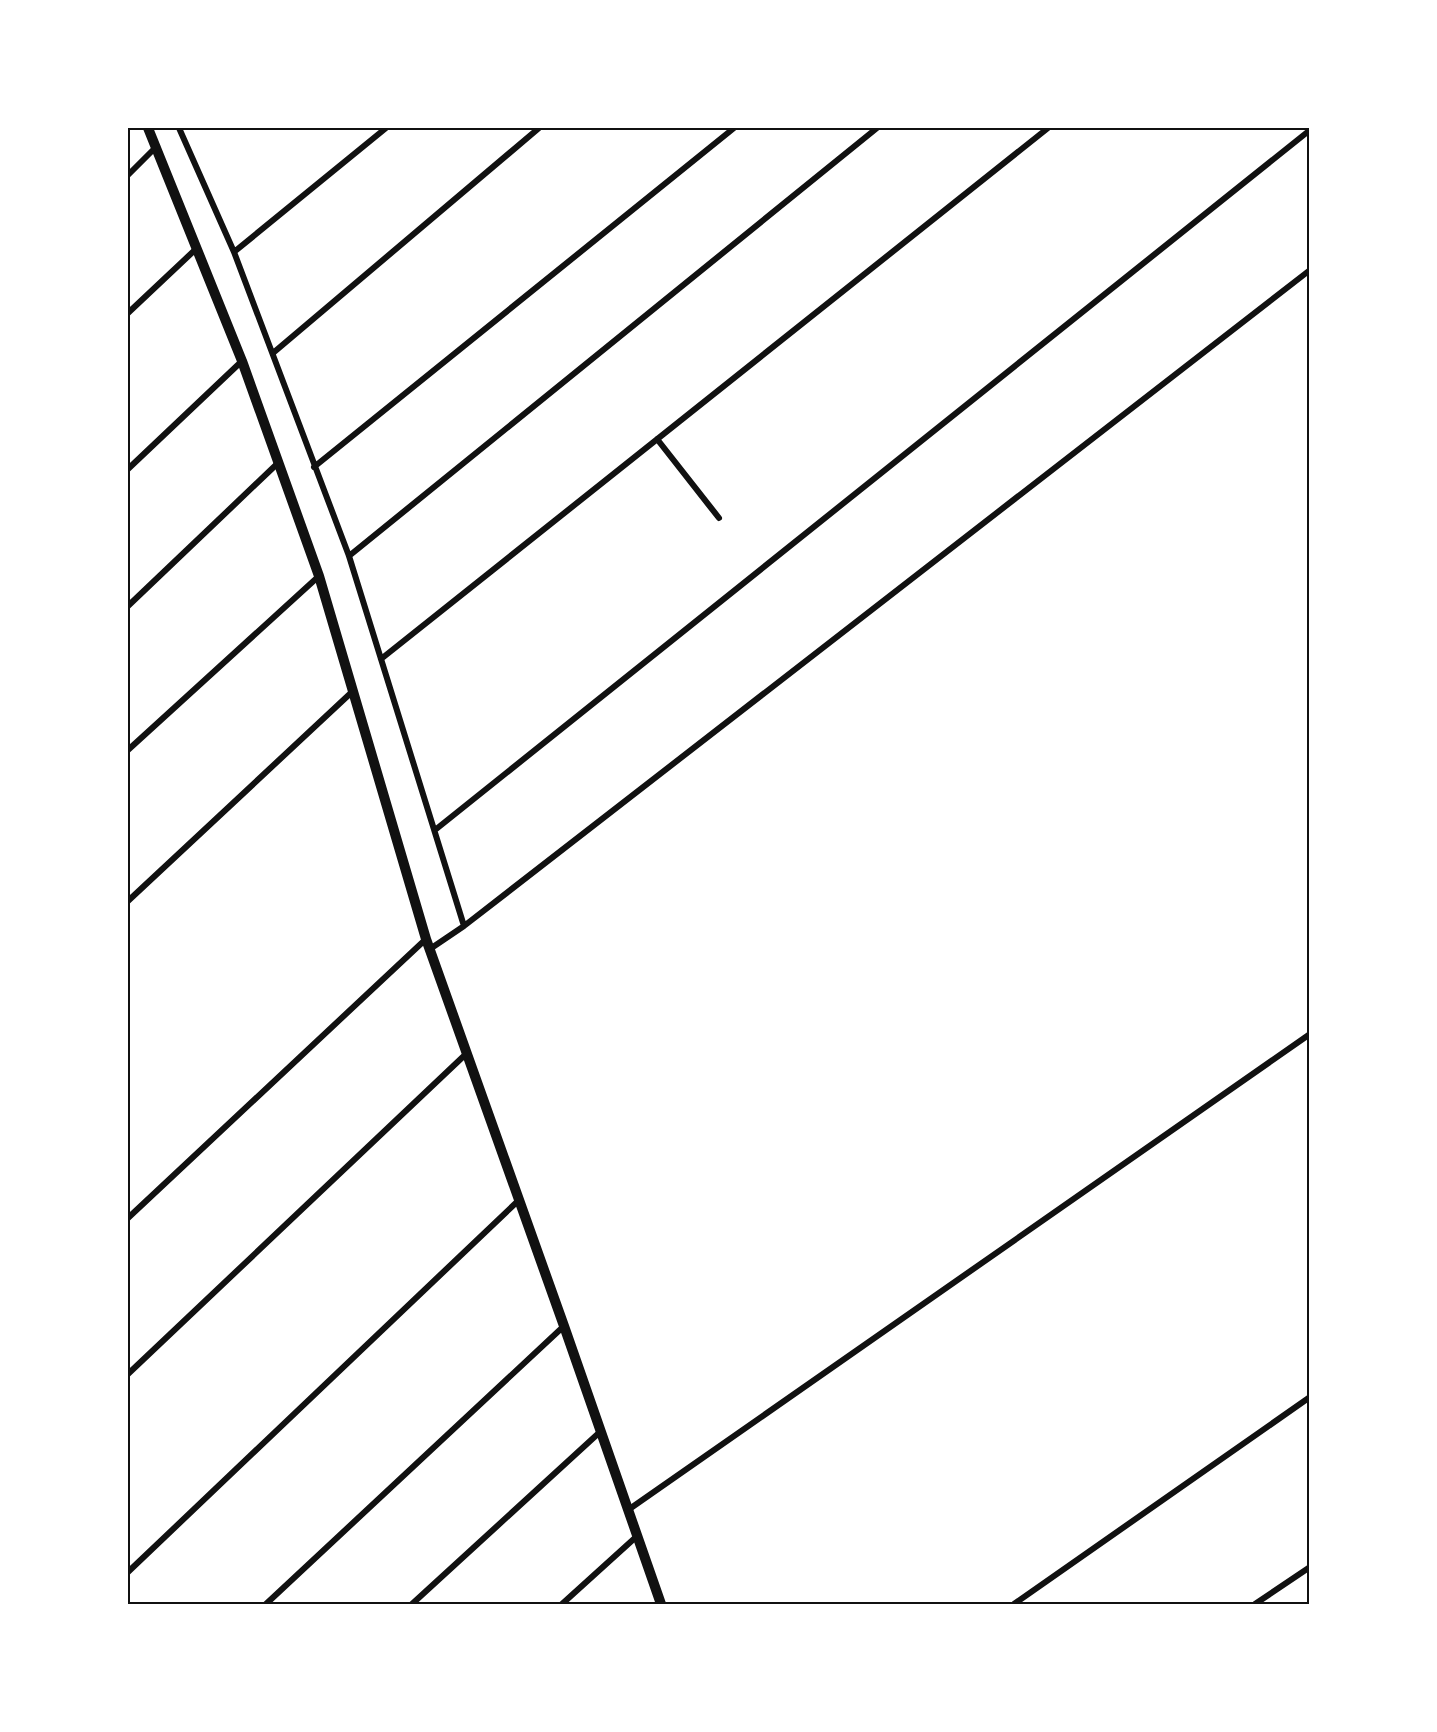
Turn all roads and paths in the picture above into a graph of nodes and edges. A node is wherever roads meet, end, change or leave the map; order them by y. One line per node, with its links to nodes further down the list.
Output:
1 (148, 128): 9 (street)
2 (179, 128): 12 (street)
3 (386, 128): 12 (street)
4 (539, 128): 15 (street)
5 (734, 128): 19 (street)
6 (877, 128): 22 (street)
7 (1048, 128): 17 (street)
8 (1310, 130): 28 (street)
9 (157, 146): 10 (street); 11 (street)
10 (128, 174)
11 (197, 248): 14 (street); 16 (street)
12 (234, 252): 15 (street)
13 (1310, 270): 30 (street)
14 (128, 313)
15 (273, 353): 19 (street)
16 (242, 361): 18 (street); 20 (street)
17 (657, 439): 21 (street); 25 (street)
18 (278, 463): 23 (street); 24 (street)
19 (314, 467): 22 (street)
20 (128, 469)
21 (718, 518)
22 (349, 556): 25 (street)
23 (319, 576): 26 (street); 27 (street)
24 (128, 606)
25 (381, 659): 28 (street)
26 (354, 691): 29 (street); 31 (street)
27 (128, 750)
28 (435, 830): 30 (street)
29 (128, 901)
30 (464, 926): 31 (street)
31 (428, 944): 33 (street); 35 (street)
32 (1310, 1034): 40 (street)
33 (467, 1053): 34 (street); 37 (street)
34 (519, 1200): 36 (street); 43 (street)
35 (128, 1218)
36 (564, 1326): 39 (street); 44 (street)
37 (128, 1374)
38 (1310, 1396): 48 (street)
39 (601, 1431): 40 (street); 45 (street)
40 (628, 1510): 41 (street)
41 (636, 1536): 46 (street); 47 (street)
42 (1310, 1567): 49 (street)
43 (128, 1572)
44 (266, 1605)
45 (412, 1605)
46 (562, 1605)
47 (661, 1605)
48 (1014, 1605)
49 (1256, 1605)

